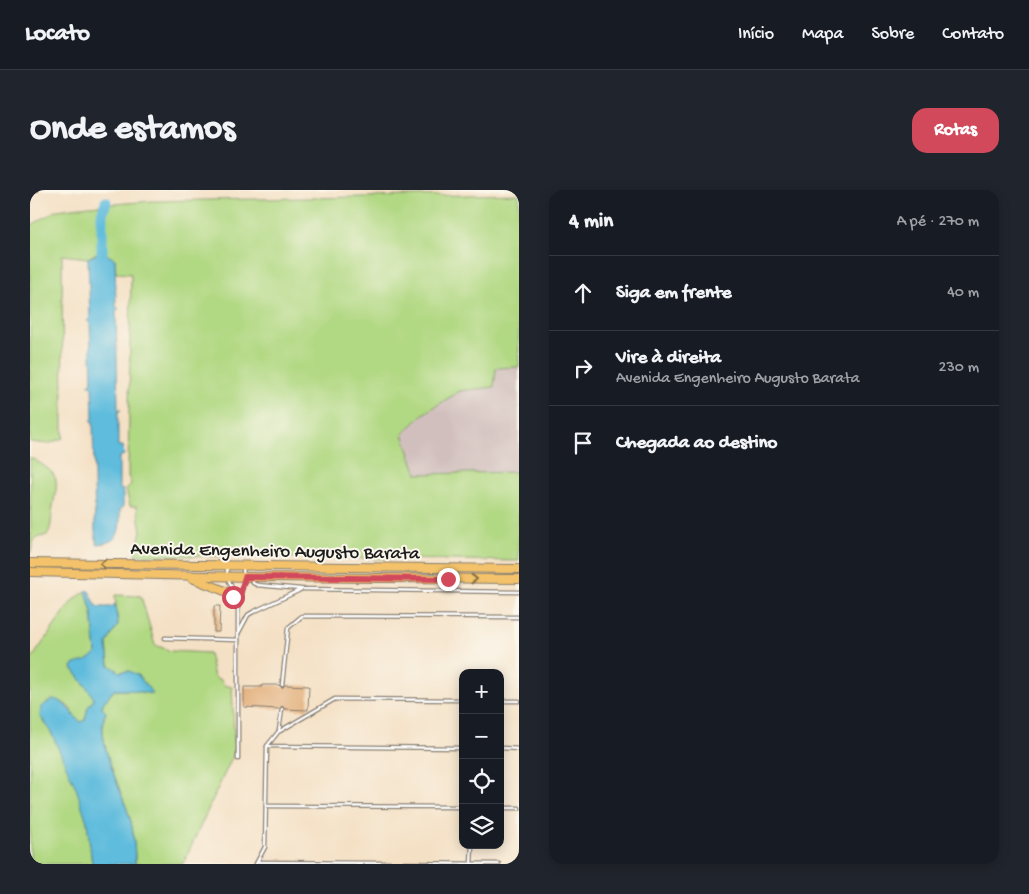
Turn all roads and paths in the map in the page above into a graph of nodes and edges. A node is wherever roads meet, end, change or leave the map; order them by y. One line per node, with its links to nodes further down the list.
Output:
1 (30, 563): 2 (main road, Avenida Engenheiro Augusto Barata, one-way to 1)
2 (227, 565): 3 (main road, Avenida Engenheiro Augusto Barata); 7 (lane)
3 (243, 565): 4 (main road, Avenida Engenheiro Augusto Barata); 8 (lane)
4 (519, 569)
5 (30, 572): 6 (main road, Avenida Engenheiro Augusto Barata)
6 (180, 575): 7 (main road, Avenida Engenheiro Augusto Barata); 12 (main road)
7 (227, 576): 8 (main road, Avenida Engenheiro Augusto Barata); 12 (lane)
8 (247, 577): 9 (main road, Avenida Engenheiro Augusto Barata, one-way to 9); 10 (lane); 12 (lane)
9 (519, 580)
10 (301, 589): 11 (lane); 14 (lane)
11 (519, 592)
12 (237, 600): 14 (lane)
13 (519, 617): 17 (lane)
14 (238, 634): 16 (lane)
15 (165, 638): 16 (lane)
16 (238, 640): 27 (lane)
17 (282, 685)
18 (459, 700): 22 (lane)
19 (504, 701): 20 (lane)
20 (519, 701)
21 (282, 709): 22 (lane)
22 (279, 731): 23 (lane)
23 (267, 746): 24 (lane); 28 (lane)
24 (459, 748)
25 (504, 748): 26 (lane)
26 (519, 749)
27 (238, 759)
28 (266, 806): 29 (lane); 33 (lane)
29 (459, 807)
30 (504, 808): 31 (lane)
31 (519, 808)
32 (472, 849): 34 (lane)
33 (256, 863): 34 (lane)
34 (471, 864): 35 (lane)
35 (499, 864)

